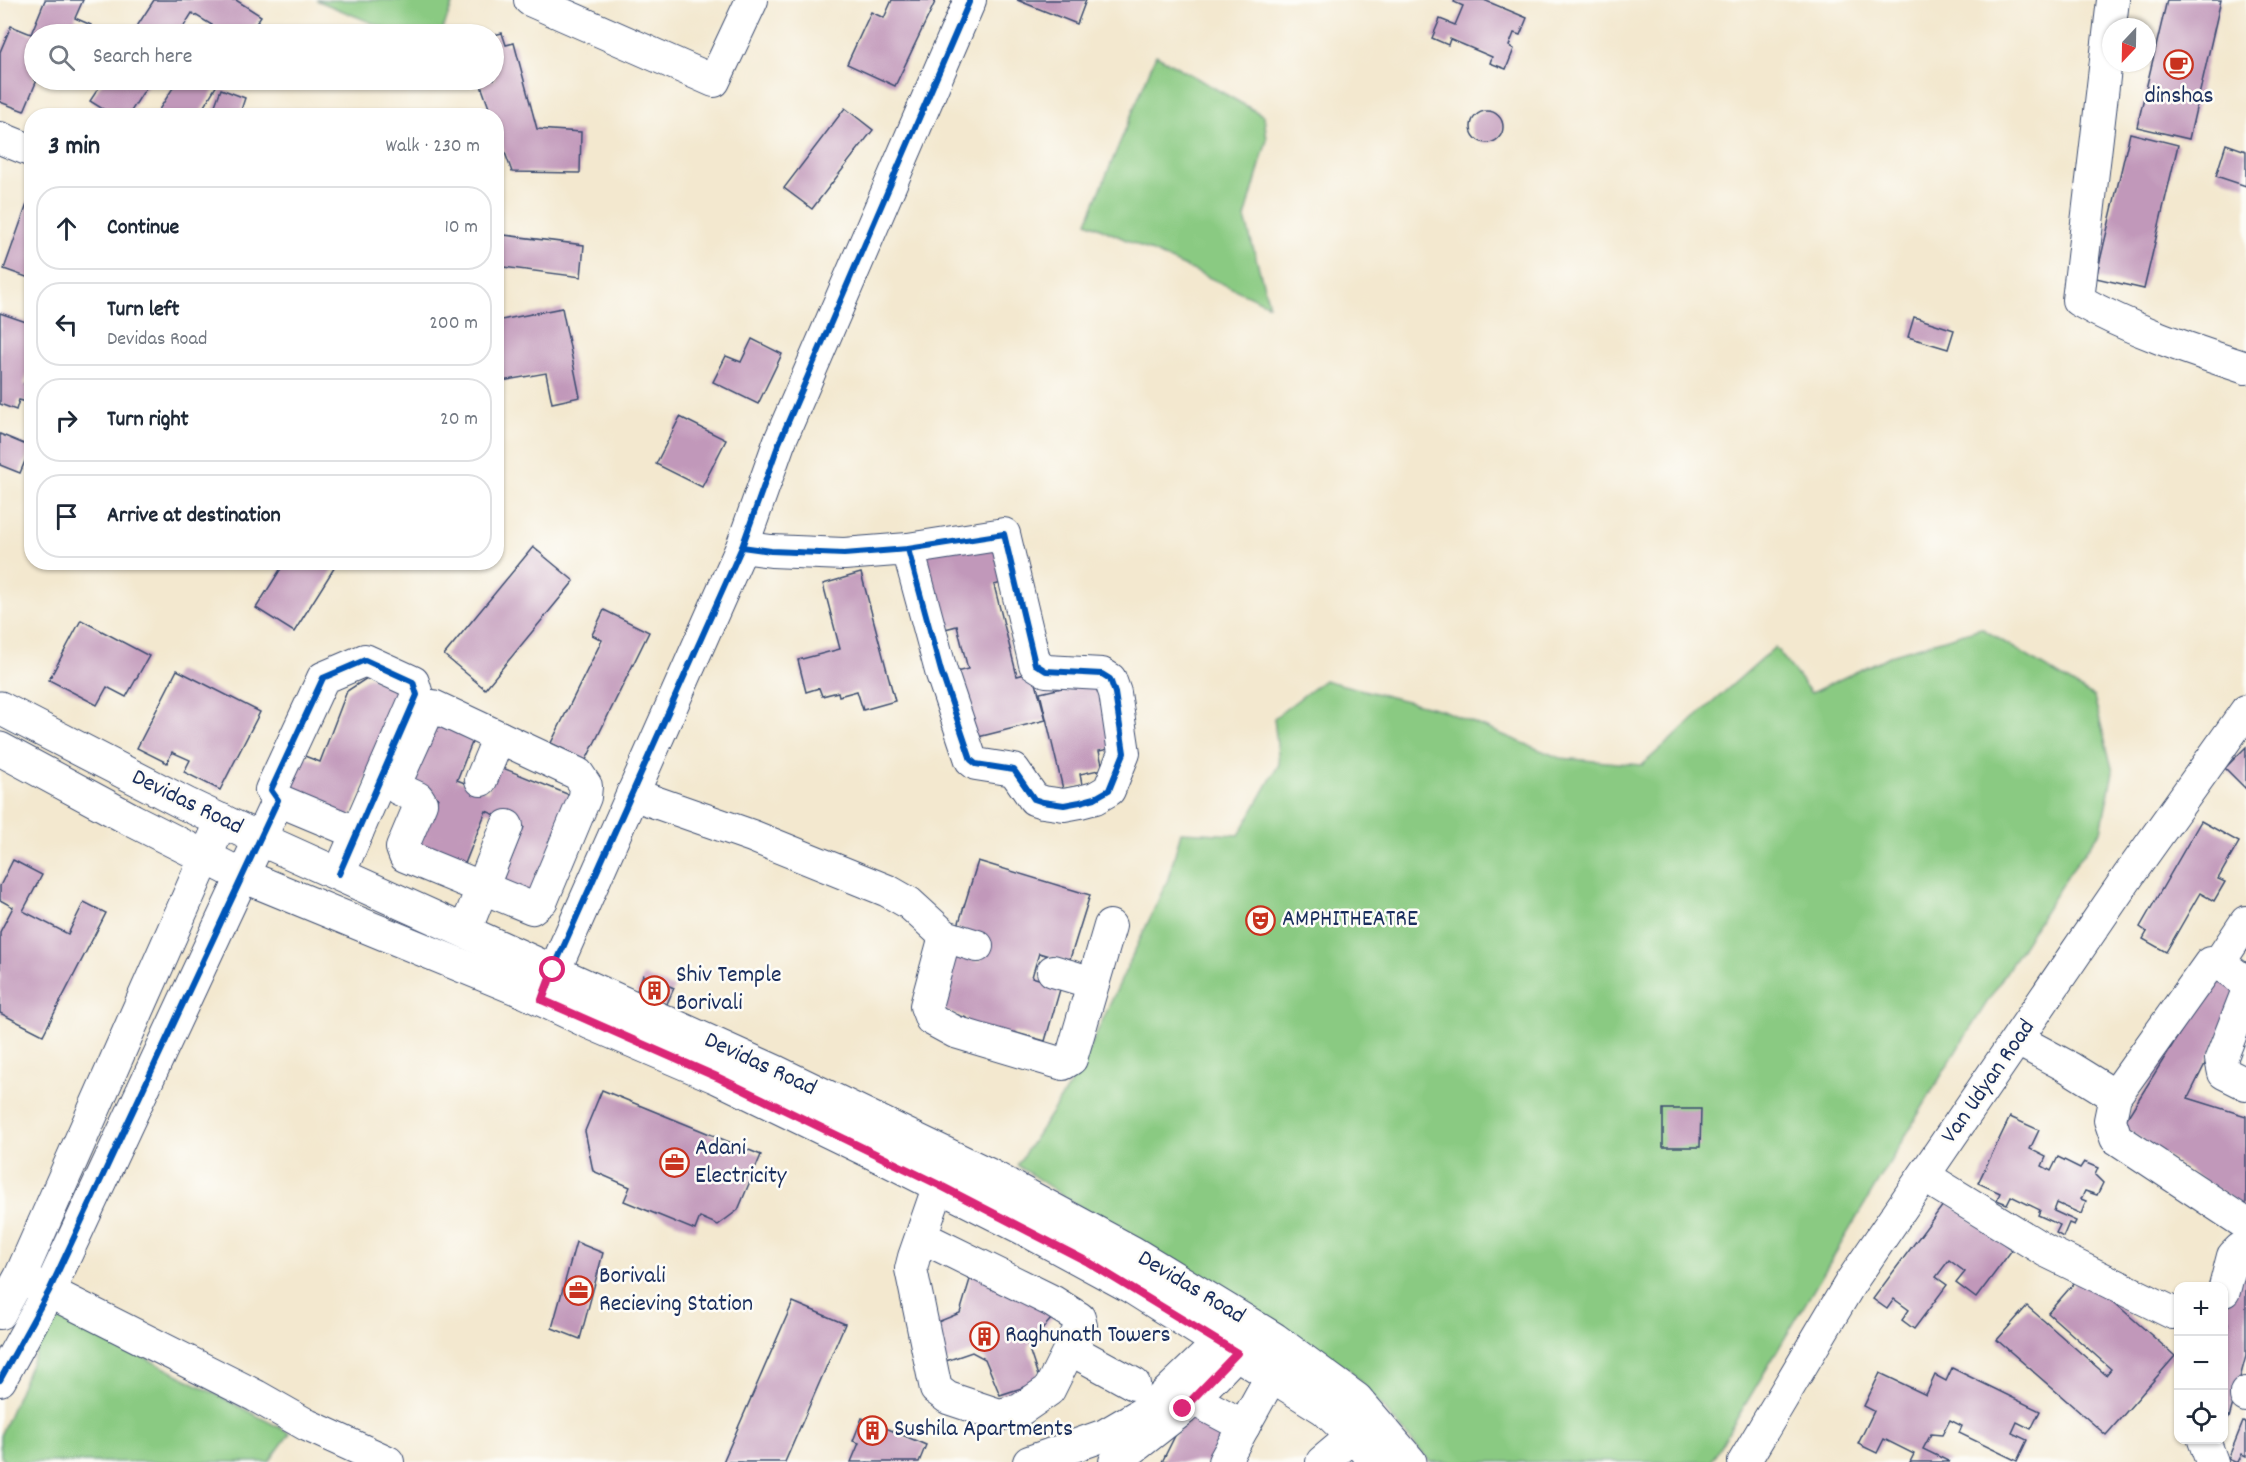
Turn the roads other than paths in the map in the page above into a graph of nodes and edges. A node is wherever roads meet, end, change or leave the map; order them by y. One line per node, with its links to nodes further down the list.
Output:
1 (530, 0): 2 (street)
2 (752, 0)
3 (970, 0): 8 (street)
4 (2113, 0): 7 (street)
5 (0, 138): 6 (street)
6 (24, 148)
7 (2246, 368)
8 (742, 547): 9 (street); 15 (street)
9 (908, 549): 9 (street)
10 (0, 708): 17 (main road, Devidas Road)
11 (2246, 711): 36 (street, Van Udyan Road)
12 (499, 737): 14 (street); 24 (street); 24 (street)
13 (0, 749): 21 (main road, Devidas Road)
14 (481, 780)
15 (632, 794): 28 (street); 33 (street)
16 (278, 800): 19 (street); 19 (street); 20 (street)
17 (222, 820): 20 (main road, Devidas Road); 21 (street)
18 (507, 826): 24 (street)
19 (357, 833): 22 (street)
20 (258, 838): 22 (main road, Devidas Road); 23 (street)
21 (205, 857): 23 (main road, Devidas Road); 44 (street)
22 (339, 874): 27 (main road, Devidas Road)
23 (241, 875): 33 (main road, Devidas Road); 46 (street)
24 (483, 888): 27 (street)
25 (2246, 922): 30 (street)
26 (1110, 926): 32 (street)
27 (465, 931): 33 (main road, Devidas Road)
28 (945, 936): 29 (street); 32 (street)
29 (977, 946)
30 (2218, 964): 34 (street); 38 (street)
31 (1053, 971): 32 (street)
32 (1093, 982)
33 (548, 985): 40 (main road, Devidas Road); 64 (main road, Devidas Road)
34 (2246, 987)
35 (2246, 995): 37 (street)
36 (2018, 1040): 38 (street); 39 (street, Van Udyan Road)
37 (2246, 1084)
38 (2115, 1096): 41 (street)
39 (1924, 1176): 48 (street); 65 (street, Van Udyan Road)
40 (939, 1185): 42 (street); 49 (main road, Devidas Road)
41 (2246, 1224)
42 (922, 1237): 50 (street); 50 (street)
43 (2246, 1250): 45 (street)
44 (20, 1277): 46 (street); 47 (street)
45 (2225, 1282)
46 (49, 1291): 52 (street); 58 (street)
47 (0, 1313)
48 (2173, 1313)
49 (1228, 1347): 51 (main road, Devidas Road); 54 (street); 59 (street)
50 (1070, 1349): 53 (street)
51 (1272, 1376): 55 (street); 56 (main road, Devidas Road)
52 (0, 1380)
53 (1134, 1384)
54 (1193, 1399): 55 (street); 60 (street)
55 (1244, 1426): 61 (street)
56 (1353, 1436): 62 (street); 63 (main road, Devidas Road)
57 (2205, 1444): 66 (street)
58 (388, 1462)
59 (1029, 1462)
60 (1115, 1462)
61 (1224, 1462)
62 (1322, 1462)
63 (1376, 1462)
64 (1410, 1462)
65 (1744, 1462)
66 (2212, 1462)

